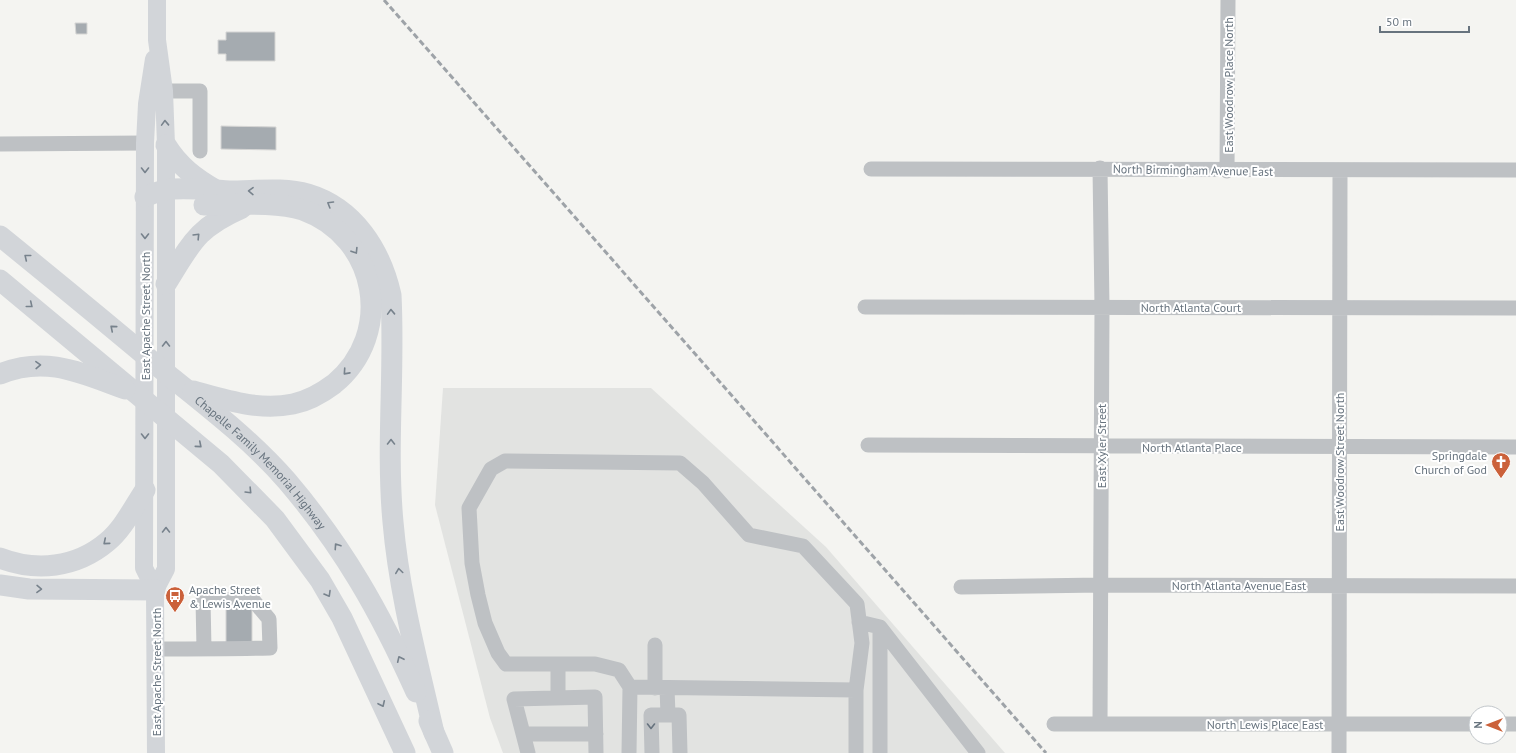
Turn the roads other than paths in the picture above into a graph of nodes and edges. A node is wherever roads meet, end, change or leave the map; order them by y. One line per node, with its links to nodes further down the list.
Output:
1 (157, 0): 3 (main road, East Apache Street North)
2 (1228, 0): 12 (street, East Woodrow Place North)
3 (156, 40): 4 (main road, East Apache Street North); 5 (main road, East Apache Street North)
4 (164, 90): 7 (main road, East Apache Street North, one-way to 4); 8 (street)
5 (145, 143): 6 (street); 15 (main road, East Apache Street North, one-way to 15)
6 (0, 144)
7 (166, 146): 14 (highway); 16 (main road, East Apache Street North)
8 (200, 151)
9 (1100, 168): 10 (street, North Birmingham Avenue East); 12 (street, North Birmingham Avenue East); 22 (street, East Xyler Street)
10 (871, 169)
11 (1516, 170): 13 (street, North Birmingham Avenue East)
12 (1227, 171): 13 (street, North Birmingham Avenue East)
13 (1340, 171): 23 (street, East Woodrow Street North)
14 (216, 190): 16 (highway); 55 (highway, one-way to 14)
15 (145, 197): 16 (highway); 32 (main road, East Apache Street North, one-way to 32)
16 (166, 197): 17 (highway); 20 (main road, East Apache Street North)
17 (248, 206): 20 (highway, one-way to 17); 27 (highway, one-way to 27)
18 (0, 236): 27 (highway, Chapelle Family Memorial Highway, one-way to 18)
19 (0, 280): 25 (highway, one-way to 25)
20 (166, 284): 39 (main road, East Apache Street North, one-way to 20)
21 (865, 307): 22 (street, North Atlanta Court)
22 (1102, 307): 23 (street, North Atlanta Court); 29 (street, East Xyler Street)
23 (1339, 308): 24 (street, North Atlanta Court); 30 (street, East Woodrow Street North)
24 (1516, 308)
25 (90, 366): 26 (highway, one-way to 25); 59 (highway, one-way to 59)
26 (0, 374)
27 (223, 409): 55 (highway, Chapelle Family Memorial Highway, one-way to 27)
28 (868, 445): 29 (street, North Atlanta Place)
29 (1101, 446): 30 (street, North Atlanta Place); 35 (street, East Xyler Street)
30 (1340, 447): 31 (street, North Atlanta Place); 36 (street, East Woodrow Street North)
31 (1516, 447)
32 (145, 490): 33 (highway, one-way to 33); 39 (main road, East Apache Street North)
33 (0, 558)
34 (0, 585): 39 (highway, one-way to 39)
35 (1101, 585): 36 (street, North Atlanta Avenue East); 38 (street, North Atlanta Avenue East); 52 (street, East Xyler Street)
36 (1339, 585): 37 (street, North Atlanta Avenue East); 53 (street, East Woodrow Street North)
37 (1516, 586)
38 (961, 587)
39 (155, 590): 43 (main road, East Apache Street North)
40 (860, 622): 41 (street); 45 (street); 48 (street)
41 (880, 627): 67 (street); 68 (street)
42 (655, 645): 47 (street)
43 (155, 649): 44 (street); 58 (main road, East Apache Street North)
44 (204, 649): 44 (street)
45 (558, 664): 46 (street); 49 (street)
46 (630, 687): 47 (street); 63 (street)
47 (661, 688): 48 (street); 50 (street)
48 (856, 690): 66 (street)
49 (558, 698): 56 (street); 57 (street)
50 (668, 715): 64 (street, one-way to 64); 65 (street)
51 (1054, 724): 52 (street, North Lewis Place East)
52 (1100, 724): 53 (street, North Lewis Place East)
53 (1339, 724): 54 (street, North Lewis Place East); 69 (street, East Woodrow Street North)
54 (1468, 724)
55 (434, 733): 60 (highway, Chapelle Family Memorial Highway)
56 (523, 734): 57 (street); 61 (street)
57 (596, 734): 62 (street)
58 (156, 753)
59 (405, 753)
60 (443, 753)
61 (528, 753)
62 (596, 753)
63 (629, 753)
64 (652, 753)
65 (680, 753)
66 (856, 753)
67 (880, 753)
68 (978, 753)
69 (1339, 753)

